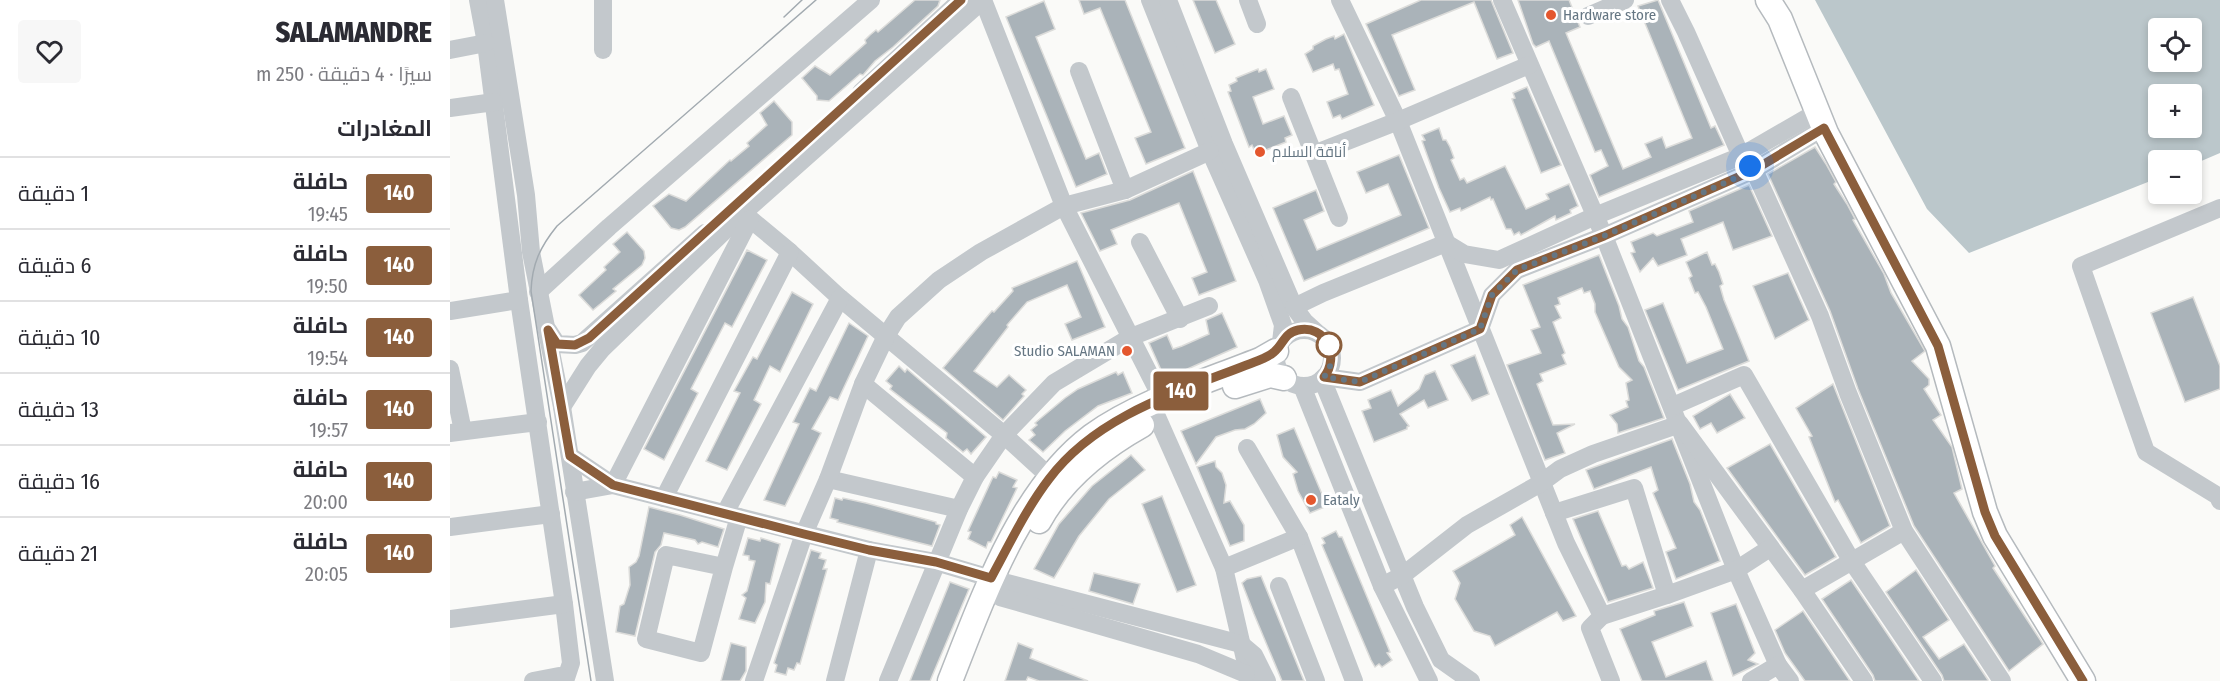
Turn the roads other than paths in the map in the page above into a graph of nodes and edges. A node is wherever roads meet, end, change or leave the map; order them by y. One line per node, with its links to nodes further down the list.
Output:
1 (478, 0): 17 (street)
2 (495, 0): 41 (street)
3 (603, 0): 19 (street)
4 (870, 0): 41 (street)
5 (961, 0): 49 (street)
6 (983, 0): 32 (street); 34 (street)
7 (1150, 0): 27 (street)
8 (1168, 0): 45 (street)
9 (1248, 0): 16 (street)
10 (1340, 0): 26 (street)
11 (1502, 0): 20 (street)
12 (1625, 0): 15 (street)
13 (1670, 0): 29 (street)
14 (1768, 0): 25 (main road)
15 (1588, 16)
16 (1257, 24)
17 (486, 43): 18 (street); 23 (street)
18 (450, 50)
19 (603, 50)
20 (1529, 65): 26 (street); 35 (street)
21 (1079, 71): 31 (street)
22 (1290, 97): 28 (street)
23 (494, 102): 24 (street); 43 (street)
24 (450, 108)
25 (1821, 120): 29 (street); 30 (street); 122 (main road)
26 (1398, 122): 28 (street); 39 (street)
27 (1210, 151): 31 (street); 53 (street)
28 (1314, 154): 36 (street)
29 (1741, 156): 30 (street); 35 (street)
30 (1754, 170): 37 (street); 80 (street)
31 (1125, 190): 32 (street)
32 (1064, 206): 51 (street); 52 (street)
33 (2220, 208): 74 (street)
34 (746, 216): 40 (street); 59 (street); 71 (street)
35 (1595, 216): 37 (street); 39 (street)
36 (1339, 218)
37 (1604, 236): 48 (street); 58 (street)
38 (1140, 242): 47 (street)
39 (1446, 243): 45 (street); 48 (street)
40 (790, 252): 42 (street); 73 (street)
41 (538, 291): 49 (street)
42 (840, 298): 51 (street); 78 (street)
43 (519, 300): 46 (street); 61 (street)
44 (1209, 306): 47 (street)
45 (1294, 307): 50 (street)
46 (450, 311)
47 (1180, 318): 52 (street)
48 (1480, 329): 55 (street); 70 (street)
49 (548, 330): 59 (street)
50 (1316, 332): 53 (street); 55 (street)
51 (886, 336): 57 (street); 64 (street)
52 (1131, 336): 60 (street); 64 (street)
53 (1278, 346): 56 (street); 60 (main road)
54 (450, 369): 63 (street)
55 (1323, 378): 56 (street); 90 (street)
56 (1293, 382): 60 (main road); 93 (street)
57 (863, 384): 67 (street); 69 (street)
58 (1672, 406): 62 (street); 85 (street)
59 (562, 407): 66 (street)
60 (1159, 408): 68 (main road); 88 (street); 91 (main road)
61 (538, 422): 63 (street); 77 (street)
62 (1680, 424): 70 (street); 83 (street); 89 (street)
63 (457, 432)
64 (1004, 435): 67 (street); 68 (street)
65 (1247, 448): 82 (street)
66 (570, 456): 71 (street); 72 (street)
67 (975, 477): 75 (street)
68 (1050, 477): 91 (main road)
69 (828, 479): 75 (street); 81 (street)
70 (1541, 483): 76 (street); 90 (street)
71 (613, 485): 72 (street); 73 (street)
72 (574, 492): 106 (street)
73 (664, 498): 78 (street)
74 (2220, 501)
75 (959, 509): 86 (street)
76 (1554, 513): 95 (street); 97 (street)
77 (551, 514): 79 (street); 96 (street)
78 (732, 515): 81 (street); 87 (street)
79 (450, 527)
80 (1904, 531): 85 (street); 121 (street)
81 (804, 534): 84 (street); 107 (street)
82 (1299, 537): 88 (street); 114 (street)
83 (1770, 548): 89 (street); 94 (street)
84 (869, 550): 86 (street); 108 (street)
85 (1851, 560): 94 (street); 120 (street)
86 (936, 562): 91 (street); 109 (street)
87 (723, 567): 87 (street)
88 (1224, 568): 99 (street)
89 (1736, 570): 95 (street); 101 (street)
90 (1403, 575): 93 (street); 100 (street)
91 (999, 586): 99 (street); 102 (street); 110 (main road); 111 (main road)
92 (1279, 586): 113 (street)
93 (1382, 586): 103 (street)
94 (1802, 590): 119 (street)
95 (1667, 595): 97 (street)
96 (564, 604): 98 (street); 105 (street)
97 (1602, 615): 116 (street)
98 (450, 619)
99 (1241, 644): 102 (street); 112 (street)
100 (1441, 660): 103 (street); 115 (street)
101 (1779, 665): 117 (street); 118 (street)
102 (1248, 677)
103 (1431, 678)
104 (533, 681): 105 (street)
105 (565, 681)
106 (605, 681)
107 (754, 681)
108 (835, 681)
109 (888, 681)
110 (950, 681)
111 (966, 681)
112 (1267, 681)
113 (1316, 681)
114 (1354, 681)
115 (1471, 681)
116 (1611, 681)
117 (1751, 681)
118 (1790, 681)
119 (1864, 681)
120 (1933, 681)
121 (2002, 681)
122 (2083, 681)

